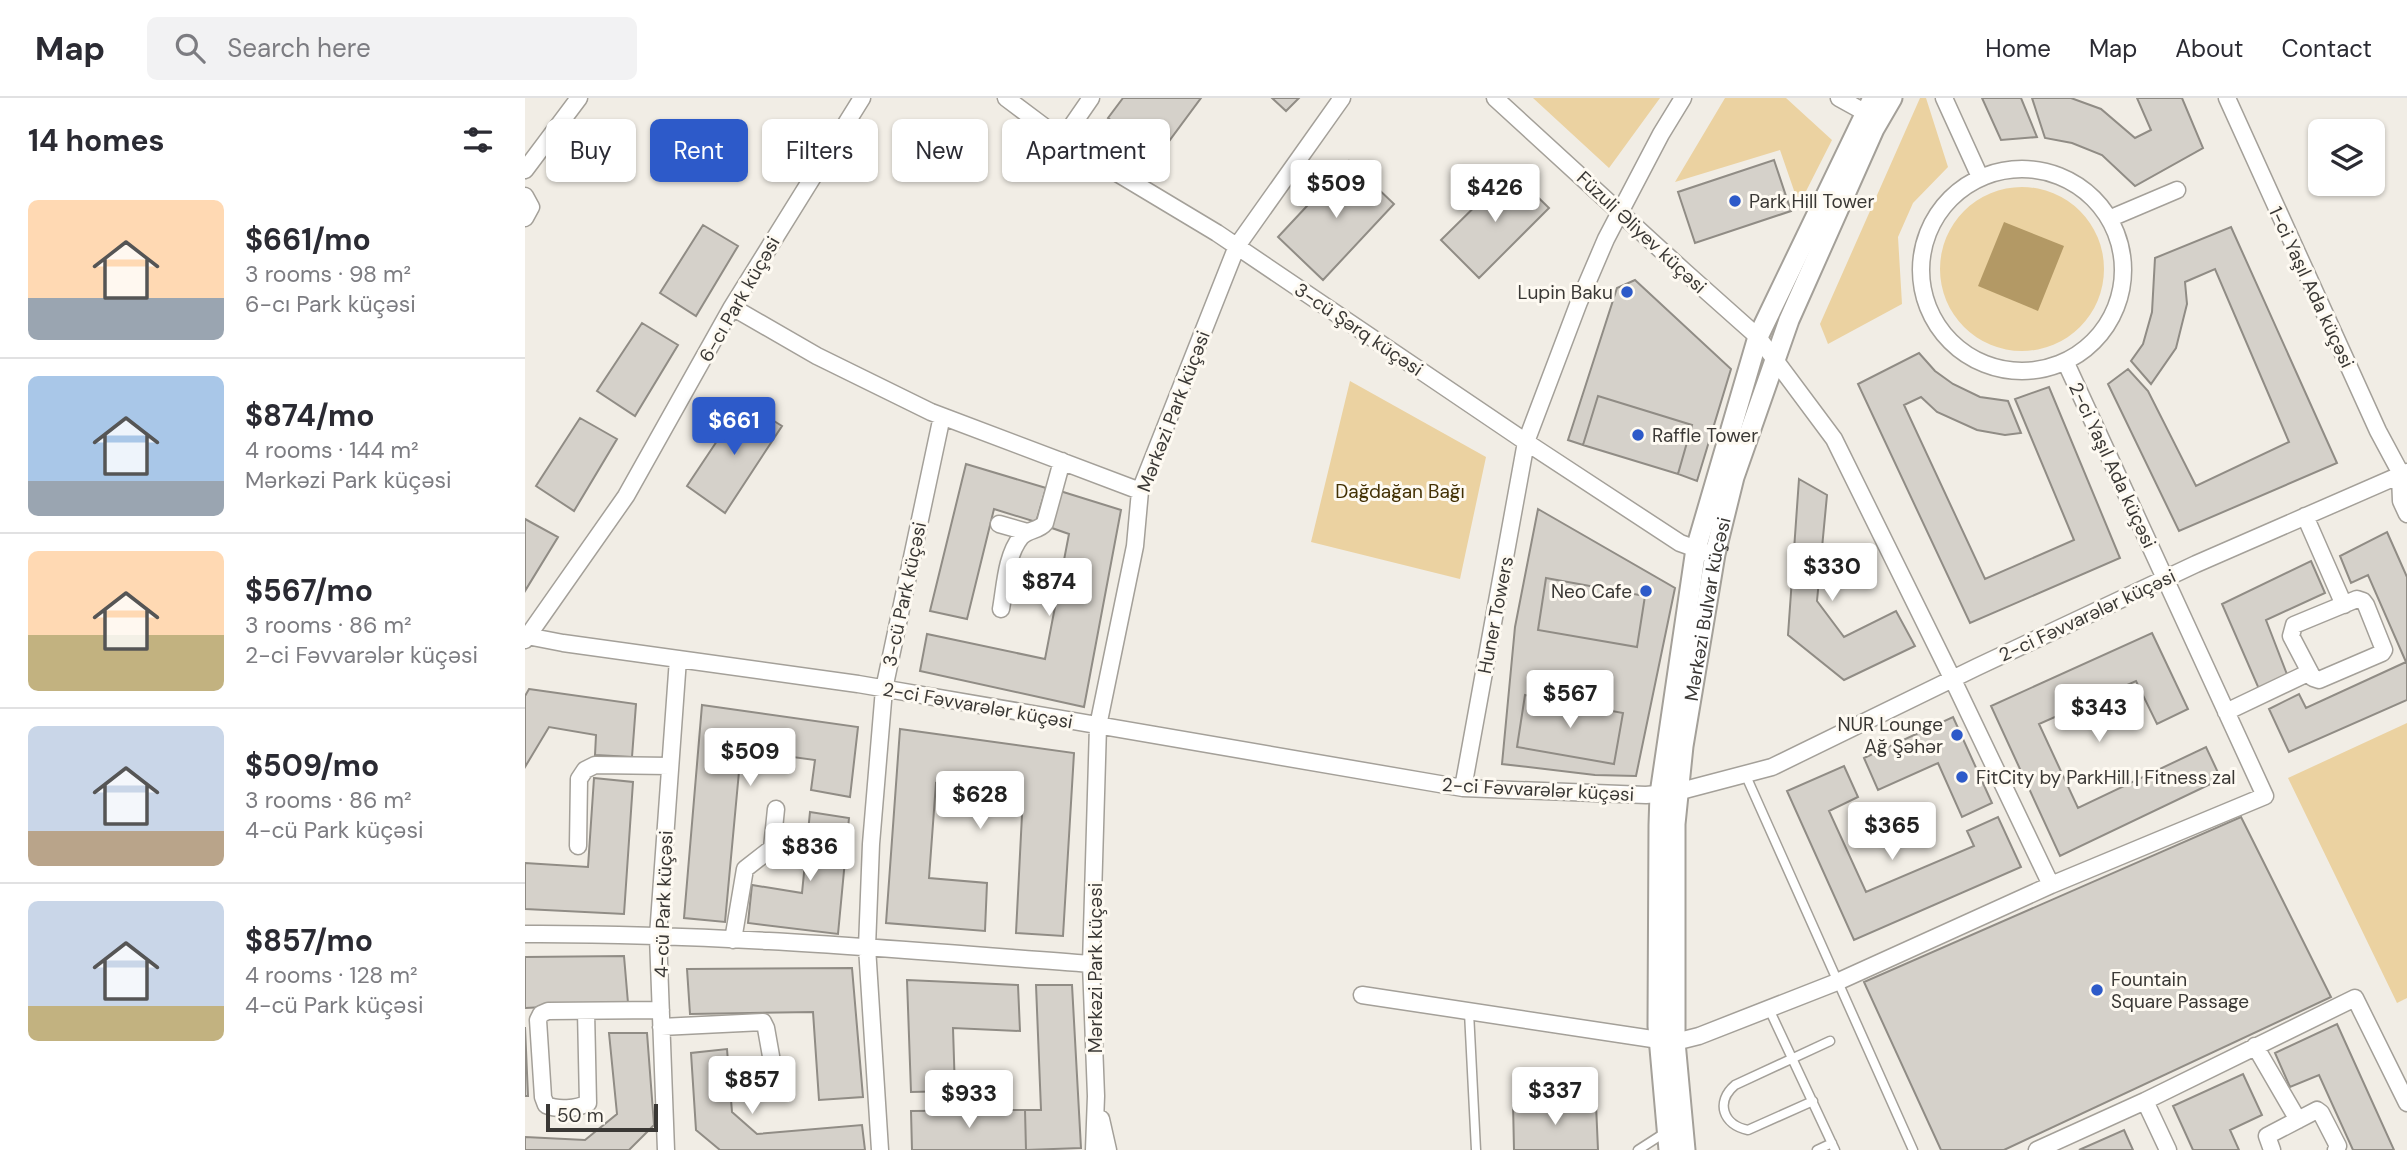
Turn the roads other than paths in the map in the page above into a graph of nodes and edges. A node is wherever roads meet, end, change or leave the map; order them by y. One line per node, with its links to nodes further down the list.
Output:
1 (579, 98): 15 (street)
2 (862, 98): 24 (street, 6-cı Park küçəsi)
3 (1006, 98): 13 (street, 3-cü Şərq küçəsi)
4 (1091, 98): 14 (street)
5 (1342, 98): 23 (street, Mərkəzi Park küçəsi)
6 (1495, 98): 20 (street, Füzuli Əliyev küçəsi)
7 (1683, 98): 20 (street, Huner Towers)
8 (1839, 98): 12 (street)
9 (1892, 98): 12 (street, Mərkəzi Bulvar küçəsi)
10 (1944, 98): 16 (street)
11 (2227, 98): 31 (street, 1-ci Yaşıl Ada küçəsi)
12 (1872, 110): 25 (street, Mərkəzi Bulvar küçəsi); 26 (street, Mərkəzi Bulvar küçəsi)
13 (1035, 119)
14 (1076, 119)
15 (525, 170)
16 (1980, 177): 22 (street); 27 (street)
17 (1132, 182): 23 (street, 3-cü Şərq küçəsi)
18 (2177, 190): 22 (street)
19 (525, 196): 21 (street)
20 (1620, 212): 25 (street, Füzuli Əliyev küçəsi); 29 (street, Huner Towers)
21 (525, 218)
22 (2111, 218): 27 (street)
23 (1237, 246): 29 (street, 3-cü Şərq küçəsi); 32 (street, Mərkəzi Park küçəsi)
24 (732, 307): 28 (street); 41 (street, 6-cı Park küçəsi)
25 (1759, 337): 26 (street, Füzuli Əliyev küçəsi); 37 (street, Mərkəzi Bulvar küçəsi)
26 (1775, 360): 37 (street, Mərkəzi Bulvar küçəsi); 44 (street, Füzuli Əliyev küçəsi)
27 (2066, 363): 38 (street, 2-ci Yaşıl Ada küçəsi)
28 (942, 416): 30 (street); 45 (street, 3-cü Park küçəsi)
29 (1526, 442): 37 (street, 3-cü Şərq küçəsi); 50 (street, Huner Towers)
30 (1062, 461): 32 (street); 36 (street)
31 (2405, 477): 33 (street, 1-ci Yaşıl Ada küçəsi); 34 (street, 2-ci Fəvvarələr küçəsi)
32 (1140, 491): 47 (street, Mərkəzi Park küçəsi)
33 (2407, 514)
34 (2305, 516): 38 (street, 2-ci Fəvvarələr küçəsi); 39 (street)
35 (999, 524): 36 (street)
36 (1027, 533): 40 (street)
37 (1705, 552): 51 (street, Mərkəzi Bulvar küçəsi)
38 (2165, 579): 44 (street, 2-ci Fəvvarələr küçəsi); 46 (street, 2-ci Yaşıl Ada küçəsi)
39 (2344, 605): 43 (street); 43 (street)
40 (1000, 609)
41 (526, 637): 42 (street, 2-ci Fəvvarələr küçəsi)
42 (678, 659): 45 (street, 2-ci Fəvvarələr küçəsi); 48 (street, 4-cü Park küçəsi)
43 (2310, 672): 46 (street)
44 (1953, 680): 49 (street, 2-ci Fəvvarələr küçəsi); 54 (street, Füzuli Əliyev küçəsi)
45 (884, 689): 47 (street, 2-ci Fəvvarələr küçəsi); 58 (street, 3-cü Park küçəsi)
46 (2226, 712): 54 (street, 2-ci Yaşıl Ada küçəsi)
47 (1098, 726): 50 (street, 2-ci Fəvvarələr küçəsi); 59 (street, Mərkəzi Park küçəsi)
48 (670, 766): 53 (street); 56 (street, 4-cü Park küçəsi)
49 (1746, 776): 51 (street, 2-ci Fəvvarələr küçəsi); 60 (lane)
50 (1463, 788): 51 (street, 2-ci Fəvvarələr küçəsi)
51 (1669, 793): 67 (street, Mərkəzi Bulvar küçəsi)
52 (776, 809): 57 (street)
53 (578, 846)
54 (2051, 886): 60 (street)
55 (525, 934): 56 (street)
56 (658, 936): 57 (street); 63 (street, 4-cü Park küçəsi)
57 (733, 940): 58 (street)
58 (867, 947): 59 (street); 81 (street, 3-cü Park küçəsi)
59 (1091, 964): 73 (street, Mərkəzi Park küçəsi)
60 (1837, 982): 62 (street); 88 (lane)
61 (1362, 995): 65 (street)
62 (1769, 1009): 67 (street); 70 (lane)
63 (661, 1010): 64 (street); 66 (street, 4-cü Park küçəsi)
64 (586, 1011): 64 (street)
65 (1469, 1012): 67 (street); 84 (lane)
66 (661, 1027): 71 (street); 80 (street, 4-cü Park küçəsi)
67 (1667, 1041): 78 (street, Mərkəzi Bulvar küçəsi); 86 (street, Mərkəzi Bulvar küçəsi)
68 (1831, 1041): 70 (lane)
69 (2255, 1046): 72 (street); 75 (street); 77 (street)
70 (1793, 1058): 74 (lane); 74 (lane)
71 (774, 1073)
72 (2402, 1082): 76 (street)
73 (1096, 1096): 82 (street, Mərkəzi Park küçəsi); 83 (street, Mərkəzi Park küçəsi)
74 (1813, 1101): 79 (lane)
75 (2145, 1101): 89 (street); 90 (street)
76 (2407, 1104)
77 (2298, 1120): 91 (street); 92 (street)
78 (1667, 1141): 85 (lane)
79 (1834, 1146): 87 (lane)
80 (666, 1150)
81 (880, 1150)
82 (1094, 1150)
83 (1108, 1150)
84 (1476, 1150)
85 (1638, 1150)
86 (1685, 1150)
87 (1817, 1150)
88 (1913, 1150)
89 (2037, 1150)
90 (2168, 1150)
91 (2271, 1150)
92 (2336, 1150)

